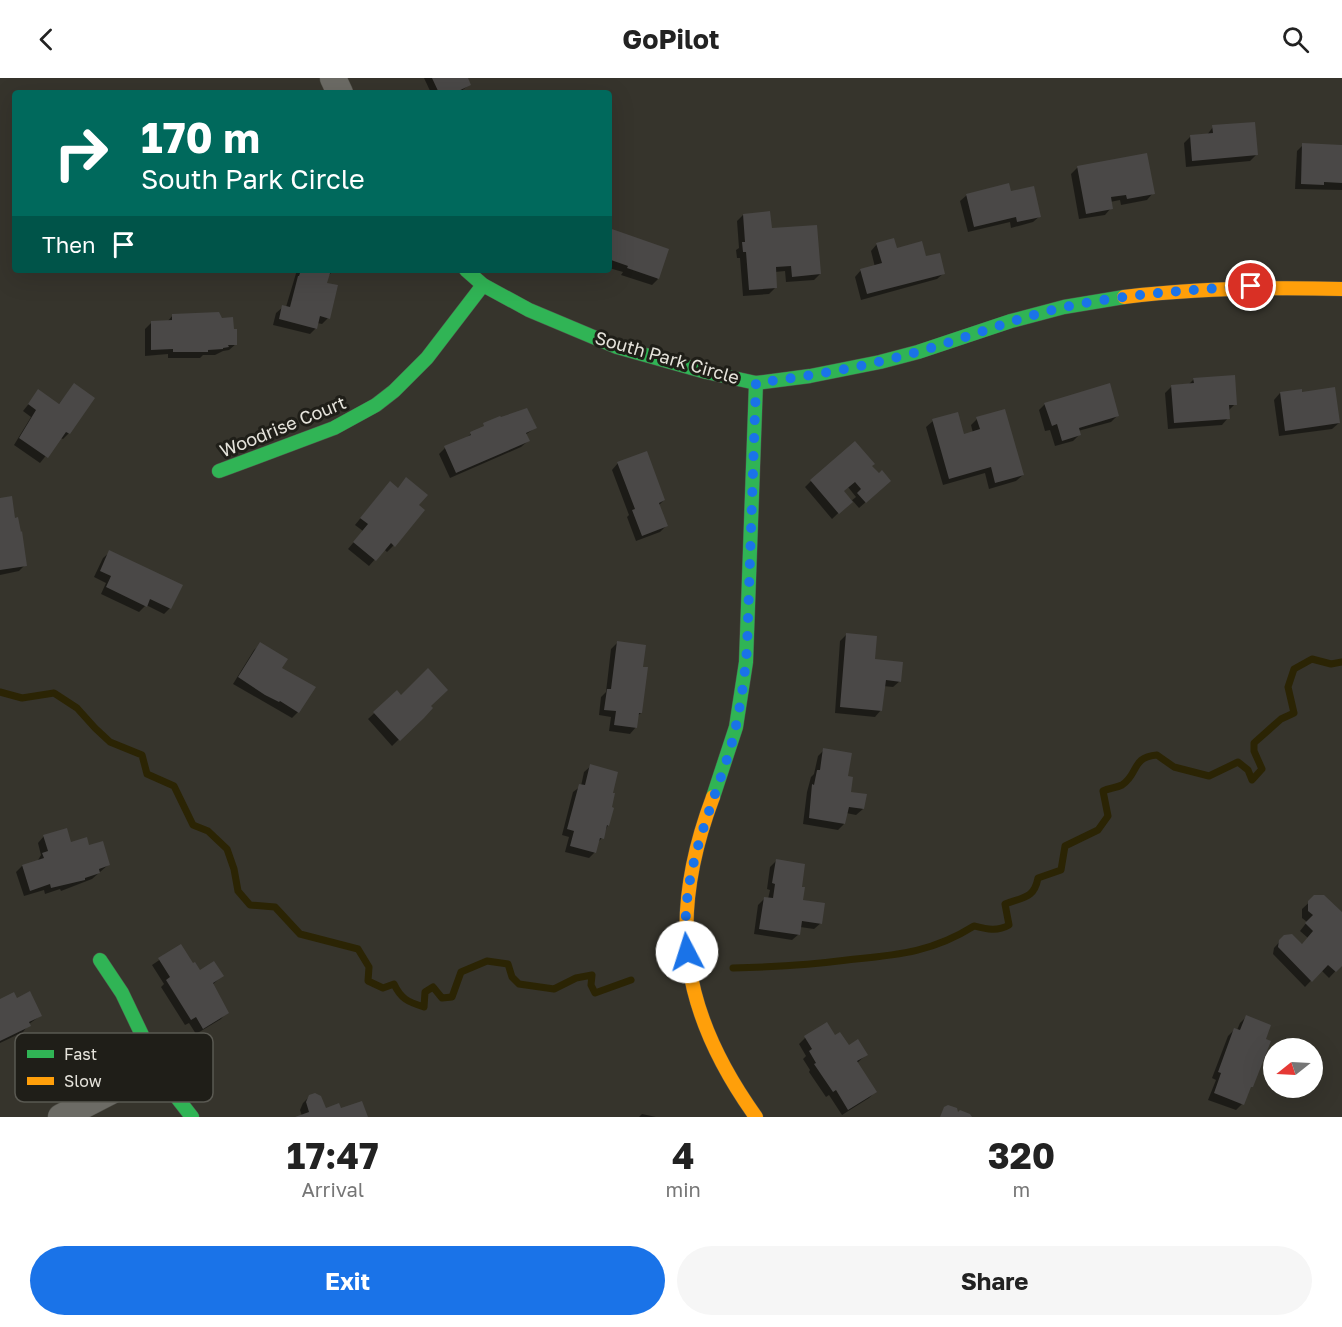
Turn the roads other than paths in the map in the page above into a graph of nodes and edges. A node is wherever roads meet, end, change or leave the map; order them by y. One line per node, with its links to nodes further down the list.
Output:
1 (469, 273): 2 (street, South Park Circle)
2 (483, 285): 4 (street, South Park Circle); 5 (street, Woodrise Court)
3 (1342, 289): 4 (street, South Park Circle)
4 (756, 383): 12 (street)
5 (219, 471)
6 (100, 960): 7 (street)
7 (140, 1033)
8 (90, 1102): 10 (street)
9 (180, 1102): 11 (street)
10 (61, 1117)
11 (192, 1117)
12 (756, 1117)

